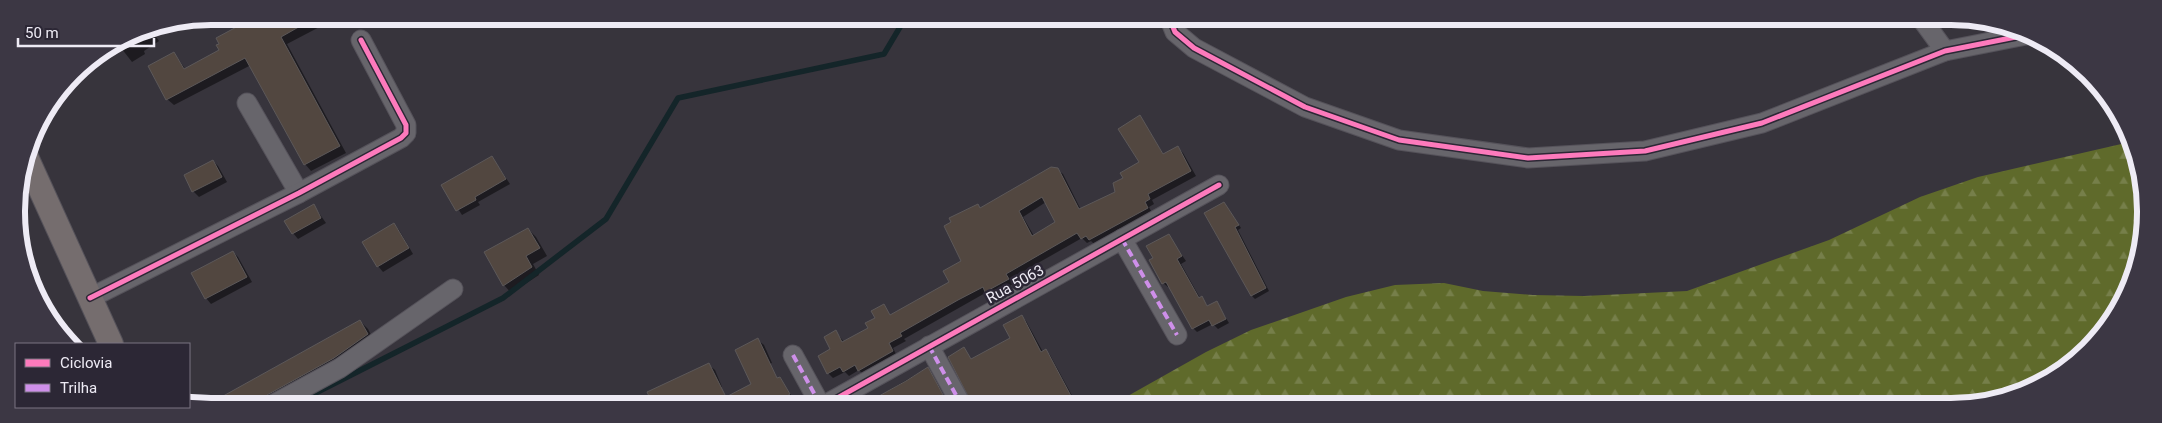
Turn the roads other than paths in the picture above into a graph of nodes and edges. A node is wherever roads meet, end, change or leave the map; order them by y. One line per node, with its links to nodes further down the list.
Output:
1 (1172, 25): 5 (street)
2 (1926, 25): 5 (street)
3 (2016, 37): 5 (street)
4 (361, 40): 9 (street)
5 (1945, 51)
6 (247, 103): 9 (street)
7 (30, 167): 12 (main road)
8 (1219, 185): 10 (street, Rua 5063)
9 (299, 193): 12 (street)
10 (1122, 239): 13 (street); 15 (street, Rua 5063)
11 (453, 290): 17 (street)
12 (90, 298): 14 (main road)
13 (1177, 335)
14 (111, 343)
15 (929, 346): 19 (street, Rua 5063); 20 (street)
16 (793, 355): 18 (street)
17 (285, 398)
18 (817, 398)
19 (836, 398)
20 (958, 398)

